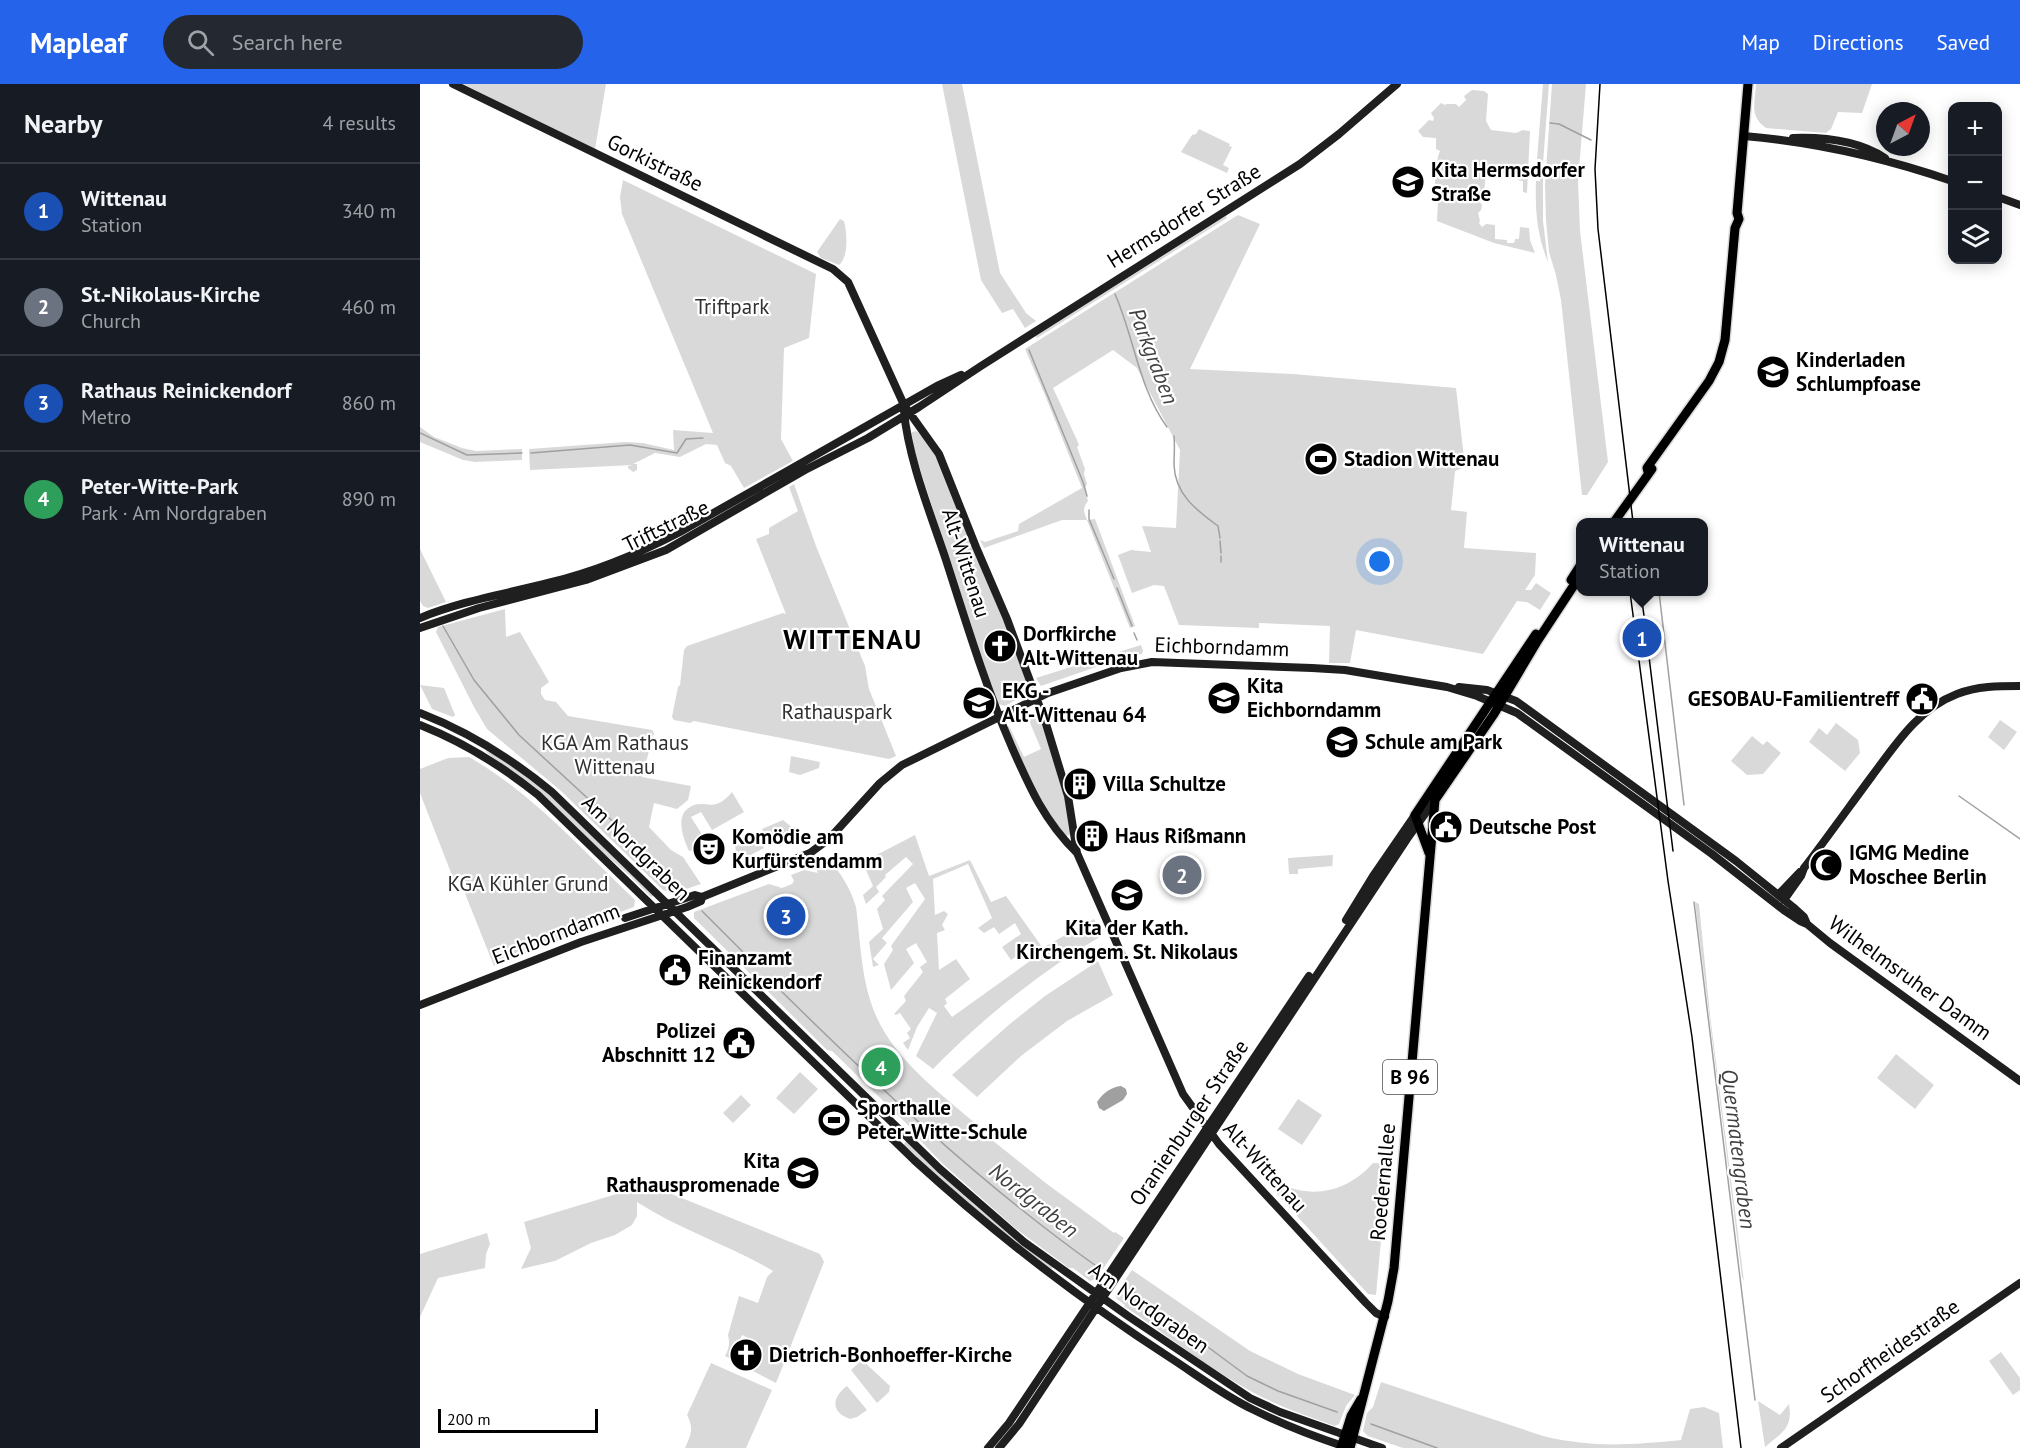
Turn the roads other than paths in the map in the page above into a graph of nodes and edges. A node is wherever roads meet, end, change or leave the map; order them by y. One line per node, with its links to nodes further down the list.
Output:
1 (453, 84): 8 (main road, Gorkistraße)
2 (1397, 84): 9 (main road, Hermsdorfer Straße)
3 (1748, 84): 4 (main road)
4 (1744, 136): 5 (main road); 17 (main road)
5 (1948, 180)
6 (2002, 198): 7 (main road)
7 (2020, 205)
8 (841, 275): 10 (main road, Alt-Wittenau)
9 (981, 366): 10 (main road, Hermsdorfer Straße); 11 (main road, Hermsdorfer Straße)
10 (904, 405): 11 (main road, Alt-Wittenau); 14 (main road, Triftstraße)
11 (907, 415): 12 (main road, Alt-Wittenau); 13 (main road, Alt-Wittenau); 15 (main road, Triftstraße)
12 (920, 428): 13 (main road); 24 (main road, Alt-Wittenau)
13 (906, 433): 27 (main road, Alt-Wittenau)
14 (842, 439): 15 (main road); 16 (main road, Triftstraße)
15 (847, 449): 16 (main road, Triftstraße)
16 (803, 466): 20 (main road, Triftstraße); 21 (main road, Triftstraße)
17 (1617, 518)
18 (1576, 574): 22 (main road, Oranienburger Straße / B 96)
19 (1576, 583): 22 (main road, Oranienburger Straße / B 96)
20 (420, 618)
21 (420, 628)
22 (1510, 678): 25 (main road, Oranienburger Straße / B 96)
23 (2020, 686): 37 (main road)
24 (1036, 699): 25 (main road, Eichborndamm); 27 (main road, Eichborndamm); 34 (main road, Alt-Wittenau)
25 (1498, 699): 29 (main road, Oranienburger Straße / B 96); 30 (main road, Wilhelmsruher Damm)
26 (420, 713): 38 (main road, Am Nordgraben)
27 (1000, 718): 34 (main road, Alt-Wittenau); 36 (main road, Eichborndamm)
28 (420, 725): 39 (main road, Am Nordgraben)
29 (1461, 754): 31 (main road, Oranienburger Straße / B 96); 32 (main road, Oranienburger Straße / B 96)
30 (1610, 774): 37 (main road, Wilhelmsruher Damm); 44 (main road, Wilhelmsruher Damm)
31 (1435, 800): 33 (main road, Oranienburger Straße); 35 (main road, Roedernallee / B 96)
32 (1414, 815): 33 (main road, B 96); 50 (main road, Oranienburger Straße)
33 (1418, 826): 35 (main road, Roedernallee / B 96); 50 (main road, Oranienburger Straße)
34 (1077, 853): 51 (main road, Alt-Wittenau)
35 (1430, 856): 55 (main road, Roedernallee / B 96)
36 (702, 897): 38 (main road, Eichborndamm); 40 (main road, Eichborndamm)
37 (1781, 898): 44 (main road, Wilhelmsruher Damm)
38 (667, 904): 39 (main road, Eichborndamm); 40 (main road, Am Nordgraben)
39 (655, 907): 41 (main road, Am Nordgraben); 42 (main road, Eichborndamm)
40 (674, 910): 41 (main road, Eichborndamm); 43 (main road, Am Nordgraben)
41 (662, 914): 45 (main road, Am Nordgraben); 47 (main road, Eichborndamm)
42 (625, 918)
43 (688, 924): 45 (main road, Am Nordgraben); 46 (main road, Am Nordgraben)
44 (1807, 924): 49 (main road, Wilhelmsruher Damm)
45 (680, 932): 48 (main road, Am Nordgraben)
46 (769, 1003): 48 (main road); 53 (main road, Am Nordgraben)
47 (420, 1005)
48 (761, 1011): 54 (main road, Am Nordgraben)
49 (2020, 1081)
50 (1236, 1091): 51 (main road, Oranienburger Straße)
51 (1209, 1131): 53 (main road, Oranienburger Straße); 55 (main road, Alt-Wittenau)
52 (2020, 1283): 61 (main road, Schorfheidestraße)
53 (1099, 1296): 54 (main road, Oranienburger Straße); 56 (main road, Am Nordgraben)
54 (1092, 1306): 57 (main road, Am Nordgraben); 58 (main road, Oranienburger Straße); 59 (main road, Oranienburger Straße)
55 (1385, 1317): 56 (main road, Roedernallee / B 96)
56 (1349, 1436): 57 (main road, Roedernallee / B 96); 60 (main road, Am Nordgraben)
57 (1345, 1447)
58 (988, 1448)
59 (999, 1448)
60 (1382, 1448)
61 (1781, 1448)

